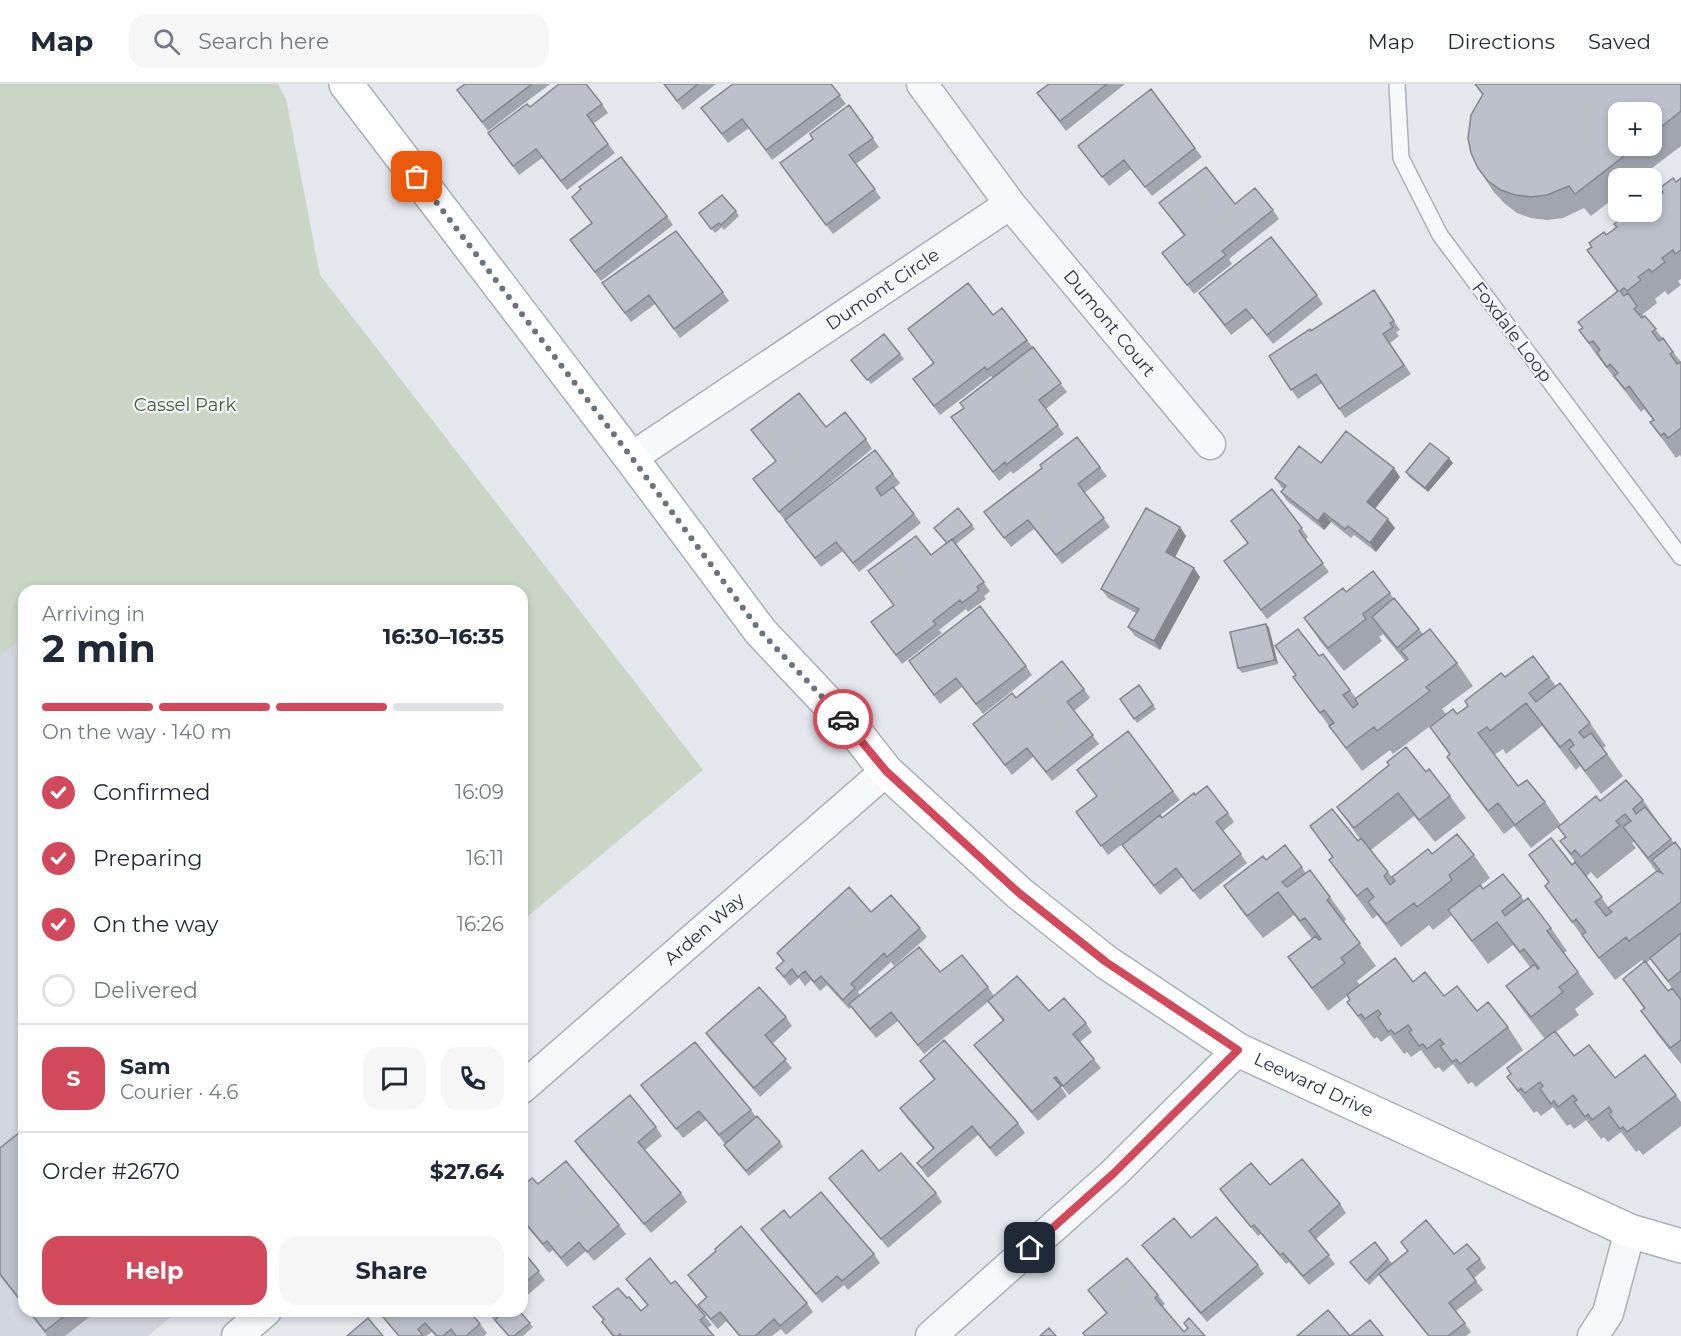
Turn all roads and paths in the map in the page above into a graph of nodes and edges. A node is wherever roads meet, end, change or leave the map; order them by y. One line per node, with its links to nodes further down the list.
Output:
1 (346, 84): 6 (street, Leeward Drive)
2 (922, 84): 4 (street)
3 (1397, 84): 7 (lane, Foxdale Loop)
4 (1010, 204): 5 (street, Dumont Court); 6 (street, Dumont Circle)
5 (1210, 444)
6 (632, 458): 8 (street, Leeward Drive)
7 (1681, 557)
8 (886, 771): 9 (street, Leeward Drive); 10 (street, Arden Way)
9 (1238, 1050): 11 (street, Leeward Drive); 15 (street)
10 (528, 1083)
11 (1630, 1230): 12 (street, Leeward Drive); 16 (street)
12 (1681, 1246)
13 (259, 1317): 14 (street)
14 (237, 1336)
15 (931, 1336)
16 (1593, 1336)

